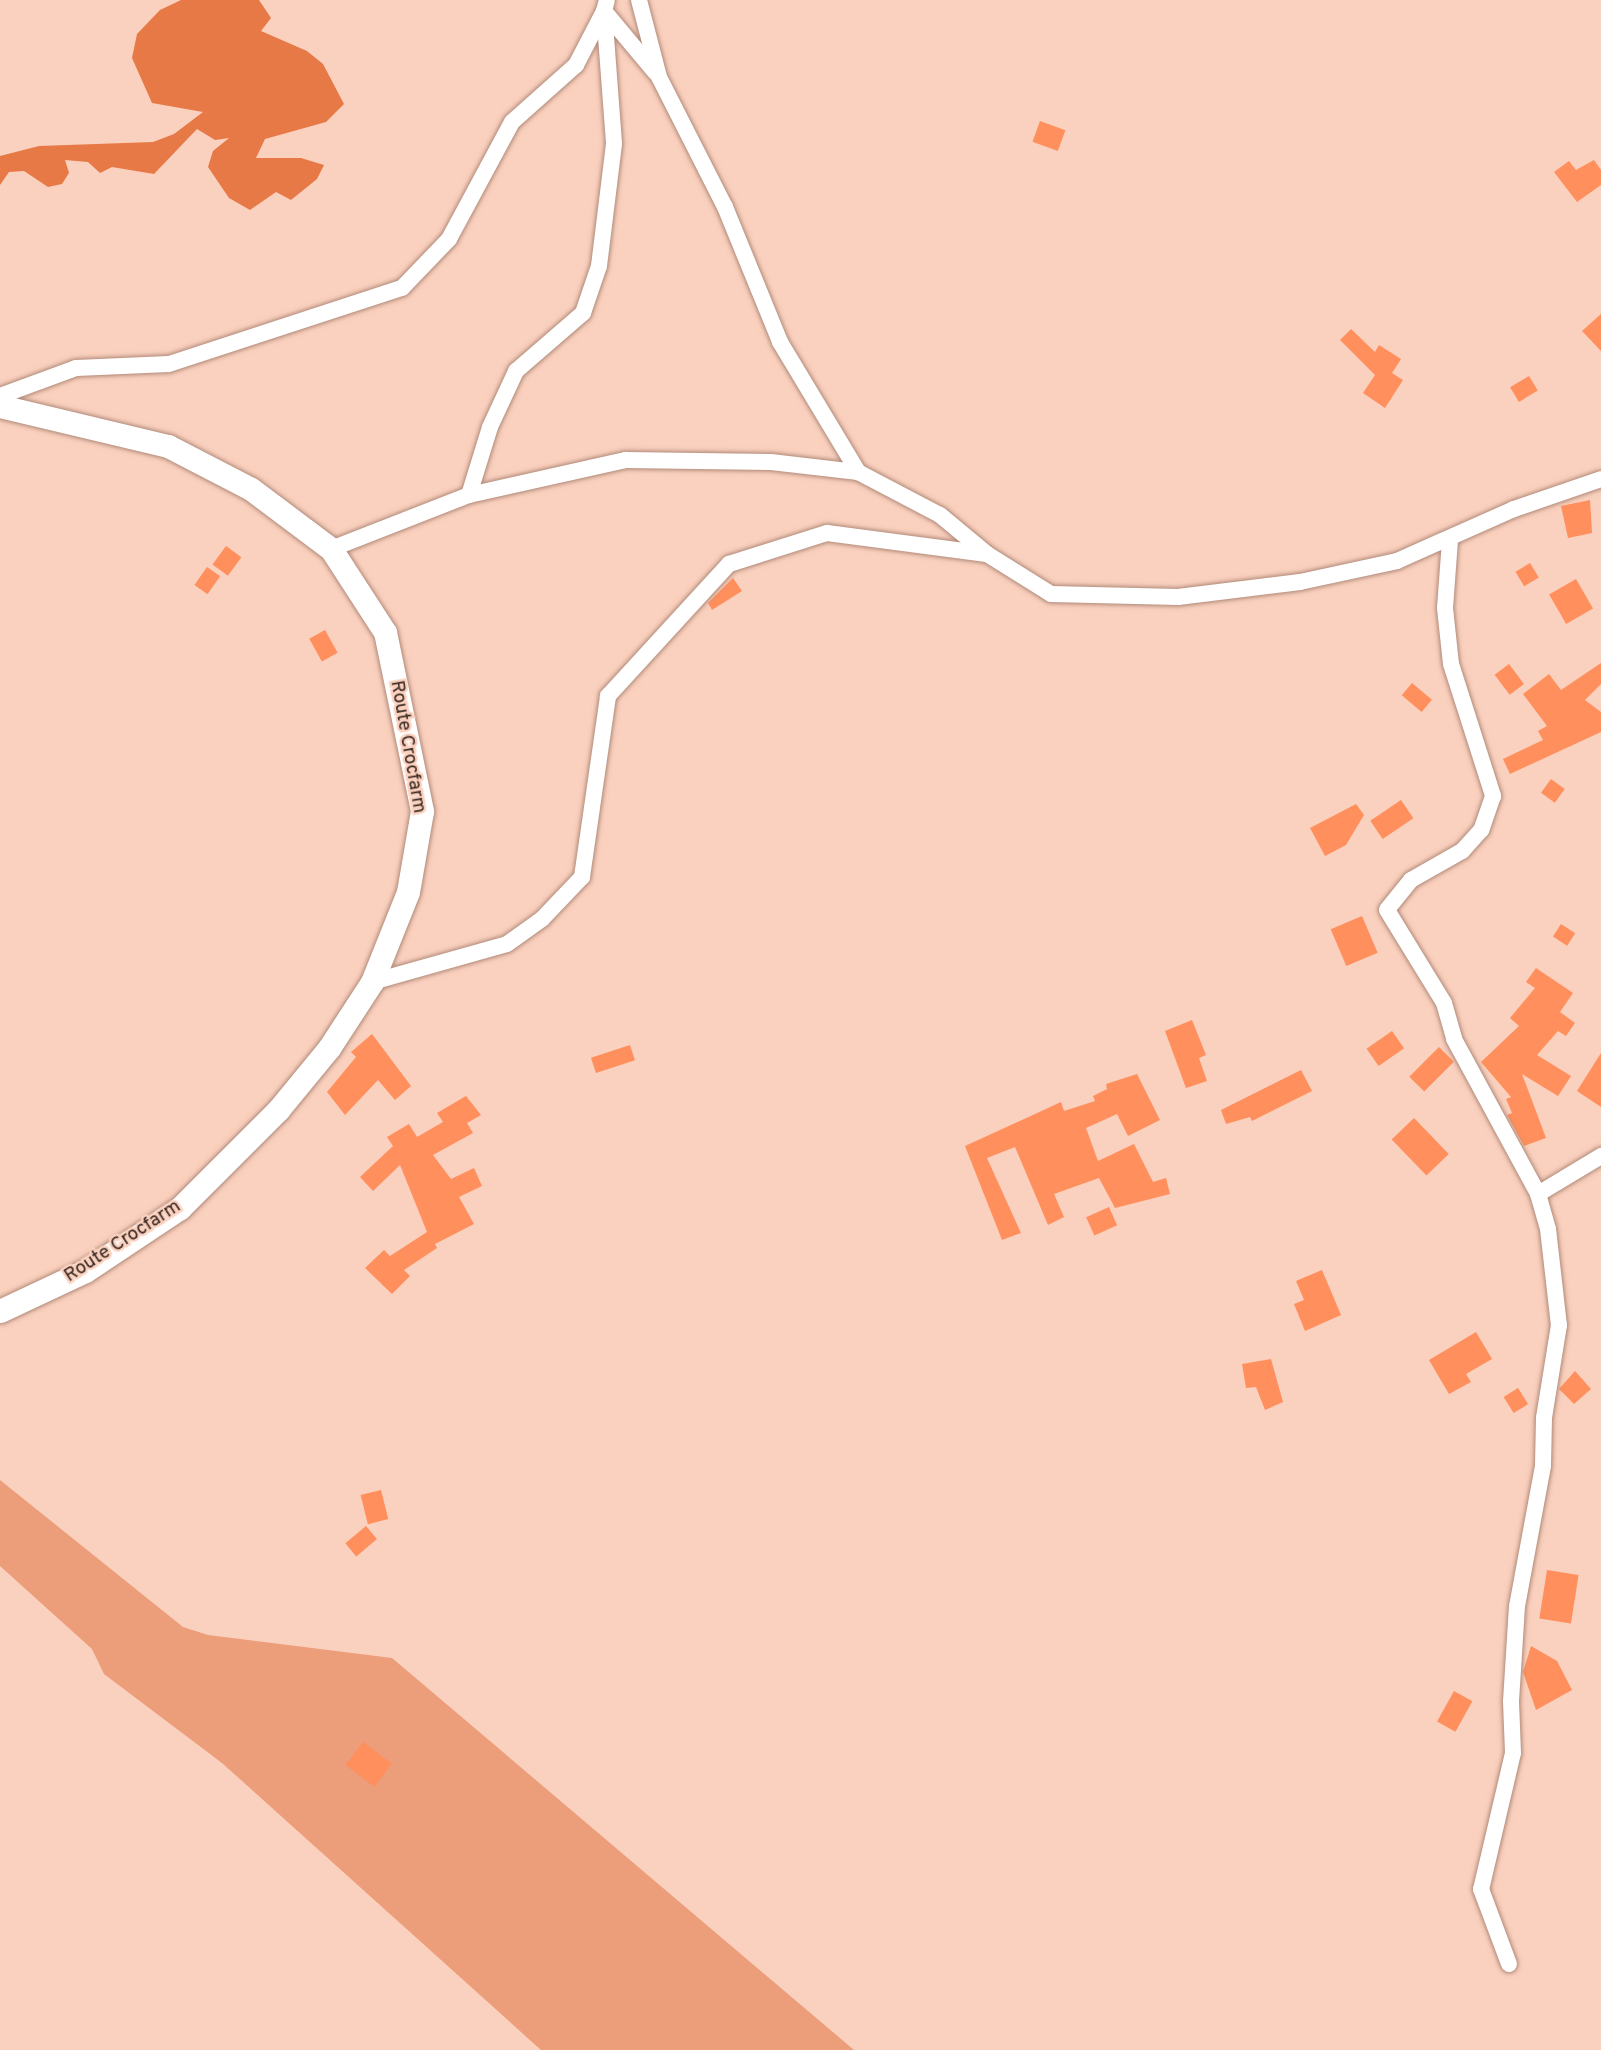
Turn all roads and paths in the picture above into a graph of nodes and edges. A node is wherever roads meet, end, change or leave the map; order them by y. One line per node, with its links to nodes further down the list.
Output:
1 (639, 0): 3 (street)
2 (603, 4): 3 (street); 4 (street); 8 (street)
3 (659, 77): 6 (street)
4 (0, 396)
5 (0, 406): 10 (street, Route Crocfarm)
6 (858, 472): 8 (street); 11 (street)
7 (1601, 479): 9 (street)
8 (469, 495): 10 (street)
9 (1450, 540): 11 (street); 14 (street)
10 (331, 549): 12 (street, Route Crocfarm)
11 (986, 554): 12 (street)
12 (372, 982): 15 (street, Route Crocfarm)
13 (1601, 1156): 14 (street)
14 (1538, 1194): 16 (street)
15 (0, 1311)
16 (1509, 1965)

